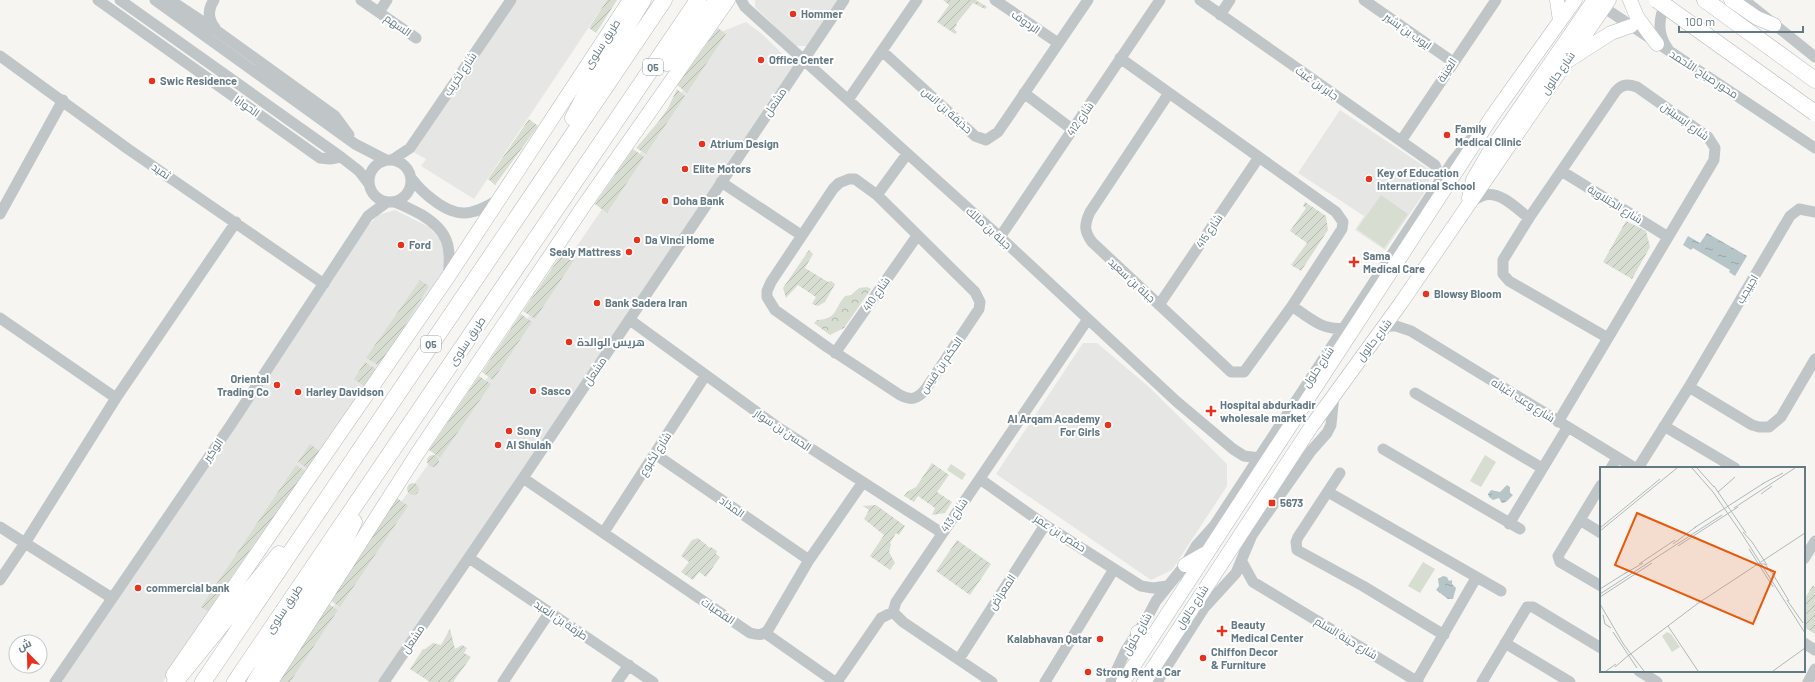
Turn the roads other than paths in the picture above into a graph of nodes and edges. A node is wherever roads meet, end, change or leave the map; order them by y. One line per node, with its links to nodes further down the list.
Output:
1 (98, 0): 65 (street, الحوايا)
2 (120, 0): 65 (street, الحوايا)
3 (155, 0): 61 (street)
4 (170, 0): 33 (street)
5 (361, 0): 34 (street, السهم)
6 (387, 0): 34 (street, السهم)
7 (511, 0): 62 (street, شارع لخريب)
8 (630, 0): 77 (main road, طريق سلوى)
9 (643, 0): 71 (highway)
10 (664, 0): 71 (highway, Q5)
11 (698, 0): 59 (highway, طريق سلوى / Q5)
12 (844, 0): 48 (street, مشعل)
13 (917, 0): 43 (street)
14 (995, 0): 41 (street, الردوف)
15 (1088, 0): 41 (street, حذيفة بن انس)
16 (1160, 0): 46 (street, شارع 412)
17 (1200, 0): 35 (street, جابر بن غيث)
18 (1230, 0): 35 (street)
19 (1364, 0): 49 (street, ايوب بن بشير)
20 (1496, 0): 49 (street, الغينة)
21 (1557, 0): 36 (main road)
22 (1574, 0): 36 (main road, شارع حالول)
23 (1630, 0): 42 (main road)
24 (1657, 0): 56 (highway, bridge)
25 (1668, 0): 44 (street)
26 (1705, 0): 51 (highway)
27 (1731, 0): 37 (main road)
28 (1744, 0): 37 (street)
29 (723, 2): 32 (street, جبلة بن مالك); 59 (highway); 180 (main road, طريق سلوى)
30 (1599, 2): 38 (street, محور صباح الأحمد); 50 (main road, شارع حالول); 79 (main road)
31 (212, 3): 33 (street); 39 (street)
32 (743, 4): 48 (street, جبلة بن مالك)
33 (186, 10): 39 (street)
34 (379, 12): 40 (street, السهم)
35 (1220, 14): 60 (street, جابر بن غيث)
36 (1560, 21): 57 (main road, شارع حالول)
37 (1774, 25): 47 (street)
38 (1631, 26): 42 (street, محور صباح الأحمد); 50 (main road)
39 (217, 31): 61 (street)
40 (416, 38)
41 (1058, 43): 52 (street, حذيفة بن انس)
42 (1657, 44): 44 (street, محور صباح الأحمد)
43 (882, 51): 52 (street, حذيفة بن انس); 55 (street)
44 (1671, 53): 63 (street, محور صباح الأحمد)
45 (0, 56): 54 (street, ثميد)
46 (1120, 58): 53 (street, جبلة بن سعيد); 58 (street, شارع 412)
47 (1815, 58)
48 (804, 60): 55 (street, جبلة بن مالك); 73 (street, مشعل)
49 (1453, 62): 60 (street, الغينة)
50 (1565, 62): 79 (main road, شارع حالول)
51 (1815, 80)
52 (1024, 93): 58 (street)
53 (1169, 93): 66 (street, جبلة بن سعيد); 92 (street, جبلة بن سعيد)
54 (63, 100): 81 (street); 84 (street, ثميد)
55 (848, 100): 64 (street, جبلة بن مالك)
56 (1815, 113)
57 (1493, 115): 68 (street, شارع حلول); 105 (main road, شارع حالول)
58 (1072, 130): 87 (street, شارع 412)
59 (608, 133): 119 (highway, طريق سلوى / Q5)
60 (1401, 141): 69 (street, جابر بن غيث)
61 (355, 144): 67 (street)
62 (410, 148): 67 (street, شارع لخريب); 72 (street)
63 (1815, 148)
64 (907, 154): 76 (street); 87 (street, جبلة بن مالك)
65 (341, 157): 75 (street, الحوايا)
66 (1259, 157): 92 (street, شارع 415); 93 (street, جبلة بن سعيد)
67 (389, 160): 72 (street); 75 (street)
68 (1453, 161): 69 (street); 74 (street, شارع حلول)
69 (1435, 165): 74 (street)
70 (1563, 172): 83 (street, شارع ابسيتين); 88 (street, شارع الجتلاوية); 88 (street, شارع ابسيتين)
71 (546, 173): 132 (highway, Q5)
72 (411, 176): 77 (street); 78 (street)
73 (721, 182): 85 (street); 96 (street, مشعل)
74 (1440, 183): 99 (street, شارع حلول)
75 (371, 189): 78 (street); 82 (street, الوكير)
76 (877, 196): 85 (street, الحكم بن قيس); 86 (street, الحكم بن قيس)
77 (498, 200): 89 (main road, طريق سلوى)
78 (390, 202): 82 (street, الوكير); 89 (street)
79 (1468, 204): 83 (street); 91 (main road, شارع حالول)
80 (1815, 212): 107 (street, اجبيجب)
81 (0, 214)
82 (368, 216): 90 (street, الوكير)
83 (1529, 218): 101 (street, شارع ابسيتين)
84 (236, 222): 90 (street, ثميد); 110 (street)
85 (801, 235): 102 (street, الحكم بن قيس)
86 (917, 236): 102 (street, شارع 410); 102 (street, الحكم بن قيس)
87 (1000, 237): 95 (street, جبلة بن مالك)
88 (1668, 237): 101 (street, شارع ابسيتين)
89 (448, 277): 175 (main road, طريق سلوى)
90 (324, 284): 158 (street, الوكير)
91 (1401, 303): 98 (main road, شارع حالول); 100 (street, شارع وعب اغباثه)
92 (1160, 305): 93 (street, جبلة بن سعيد)
93 (1292, 306): 97 (street)
94 (0, 318): 110 (street)
95 (1088, 319): 114 (street, جبلة بن مالك); 127 (street, شارع 413)
96 (630, 320): 106 (street, الحسن بن سوار); 126 (street, مشعل)
97 (1323, 326): 99 (street); 103 (street)
98 (1384, 326): 100 (street, شارع وعب اغباثه); 109 (main road, شارع حالول)
99 (1344, 328): 103 (street, شارع حلول)
100 (1411, 331): 111 (street, شارع وعب اغباثه)
101 (1608, 338): 111 (street, شارع ابسيتين)
102 (835, 353)
103 (1326, 355): 105 (main road); 117 (street, شارع حلول)
104 (1815, 359): 107 (street)
105 (1324, 375): 143 (main road, شارع حالول)
106 (705, 376): 116 (street, شارع لكبوع); 129 (street, الحسن بن سوار)
107 (1689, 387): 112 (street, اجبيجب)
108 (1415, 393): 124 (street)
109 (1334, 394): 147 (street); 190 (main road, شارع حالول)
110 (116, 398): 142 (street)
111 (1558, 422): 113 (street, شارع وعب اغباثه)
112 (1664, 426): 122 (street, اجبيجب); 123 (street)
113 (1567, 428): 118 (street, شارع وعب اغباثه); 124 (street)
114 (1232, 449): 117 (street, جبلة بن مالك); 128 (street, جبلة بن مالك)
115 (1383, 449): 134 (street)
116 (655, 454): 138 (street, شارع لكبوع); 146 (street, المذاد)
117 (1260, 458): 128 (street, شارع حلول)
118 (1617, 458): 120 (street); 121 (street, شارع وعب اغباثه)
119 (384, 463): 178 (highway, طريق سلوى / Q5); 179 (highway)
120 (1612, 467)
121 (1633, 467)
122 (1639, 467)
123 (1733, 467)
124 (1542, 468): 134 (street)
125 (1340, 473): 131 (street)
126 (523, 478): 138 (street, القصبات); 145 (street, مشعل)
127 (980, 479): 135 (street, حفص بن عمر); 140 (street, شارع 413)
128 (1246, 479): 148 (street, شارع حلول)
129 (863, 482): 140 (street, الحسن بن سوار); 146 (street)
130 (1600, 487): 133 (street)
131 (1328, 492): 150 (street); 164 (street)
132 (315, 514): 176 (highway); 177 (highway, Q5)
133 (1580, 520): 139 (street); 154 (street)
134 (1509, 524): 137 (street)
135 (1045, 525): 149 (street, حفص بن عمر); 170 (street, المعراض)
136 (0, 528): 142 (street)
137 (1520, 530)
138 (604, 532): 163 (street, القصبات)
139 (1600, 532)
140 (942, 533): 160 (street, شارع 413)
141 (1815, 541): 144 (street)
142 (25, 543): 151 (street); 158 (street)
143 (1207, 553): 148 (main road); 169 (main road, شارع حالول)
144 (1805, 557)
145 (468, 558): 161 (street, طرفة بن العبد); 181 (street, مشعل)
146 (809, 560): 163 (street)
147 (1242, 562): 152 (street, شارع حينة السلم); 153 (street)
148 (1185, 565): 156 (street, شارع حلول)
149 (1114, 569): 155 (street, حفص بن عمر); 187 (street)
150 (1476, 578): 157 (street); 164 (street)
151 (0, 580)
152 (1253, 582): 153 (street); 192 (street, شارع حينة السلم)
153 (1226, 584): 191 (street)
154 (1600, 585)
155 (1141, 586): 156 (street, حفص بن عمر); 159 (street, حفص بن عمر)
156 (1167, 586): 159 (street, شارع حلول)
157 (1501, 591)
158 (112, 598): 174 (street, الوكير)
159 (1153, 606): 162 (street, شارع حلول)
160 (893, 612): 170 (street); 185 (street)
161 (549, 613): 171 (street, طرفة بن العبد); 182 (street)
162 (1138, 632): 169 (main road); 188 (street, شارع حلول)
163 (765, 633): 185 (street)
164 (1444, 635): 192 (street)
165 (1505, 643): 167 (street); 193 (street); 194 (street)
166 (1805, 645): 168 (street)
167 (1600, 647)
168 (1815, 650)
169 (1140, 655): 189 (main road, شارع حالول)
170 (959, 659): 186 (street)
171 (628, 665): 183 (street); 184 (street, طرفة بن العبد)
172 (1815, 669): 196 (street)
173 (1641, 672): 195 (street)
174 (55, 682)
175 (168, 682)
176 (175, 682)
177 (203, 682)
178 (234, 682)
179 (255, 682)
180 (271, 682)
181 (384, 682)
182 (504, 682)
183 (617, 682)
184 (653, 682)
185 (836, 682)
186 (992, 682)
187 (1045, 682)
188 (1111, 682)
189 (1122, 682)
190 (1144, 682)
191 (1157, 682)
192 (1417, 682)
193 (1482, 682)
194 (1570, 682)
195 (1657, 682)
196 (1808, 682)

